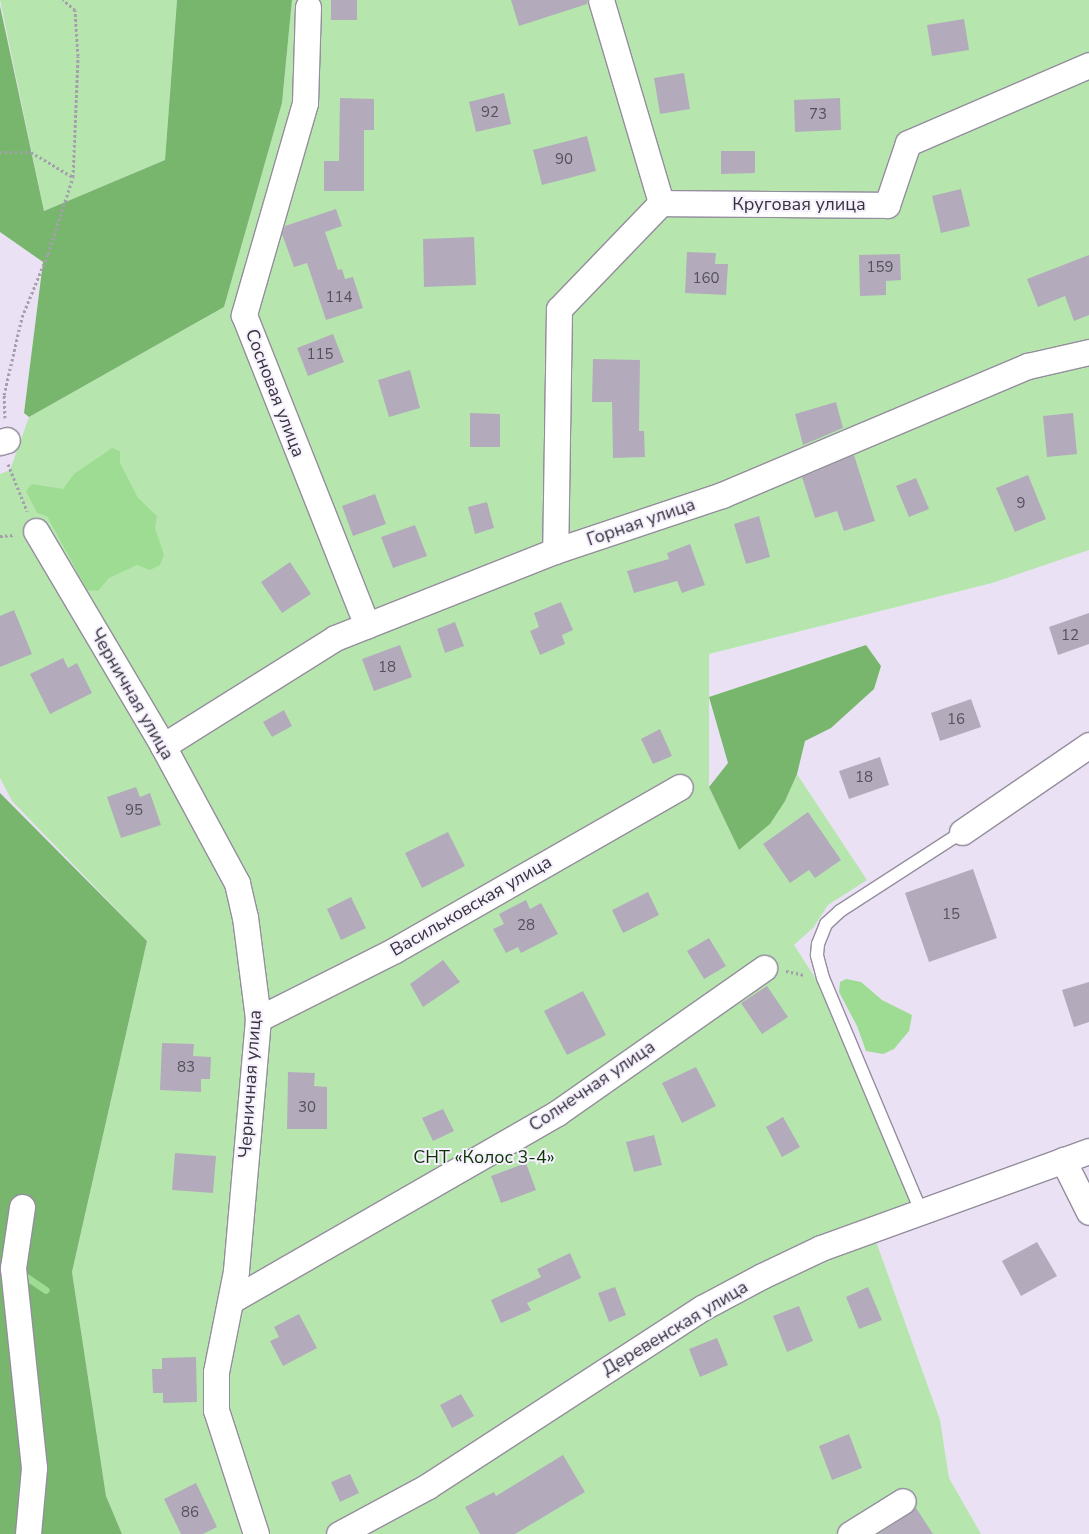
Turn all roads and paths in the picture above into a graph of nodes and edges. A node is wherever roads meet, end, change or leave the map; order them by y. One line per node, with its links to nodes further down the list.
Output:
1 (63, 0): 6 (path)
2 (601, 0): 7 (street)
3 (308, 7): 12 (street, Сосновая улица)
4 (1089, 65): 7 (street, Круговая улица)
5 (0, 152): 6 (path)
6 (73, 177): 9 (path)
7 (661, 203): 11 (street)
8 (1089, 352): 11 (street, Горная улица)
9 (3, 441): 10 (path)
10 (36, 531): 14 (street, Черничная улица)
11 (555, 551): 12 (street, Горная улица)
12 (366, 626): 14 (street, Горная улица)
13 (1089, 745): 16 (street)
14 (163, 746): 19 (street, Черничная улица)
15 (680, 787): 19 (street, Васильковская улица)
16 (962, 832): 17 (lane)
17 (820, 966): 18 (path); 23 (lane)
18 (764, 968): 25 (street, Солнечная улица)
19 (258, 1019): 25 (street, Черничная улица)
20 (1089, 1151): 21 (street, Деревенская улица)
21 (1067, 1169): 23 (street, Деревенская улица); 24 (street)
22 (22, 1207): 27 (street)
23 (921, 1212): 29 (street, Деревенская улица)
24 (1089, 1212)
25 (232, 1300): 28 (street, Черничная улица)
26 (903, 1501): 30 (street)
27 (28, 1534)
28 (256, 1534)
29 (339, 1534)
30 (850, 1534)

